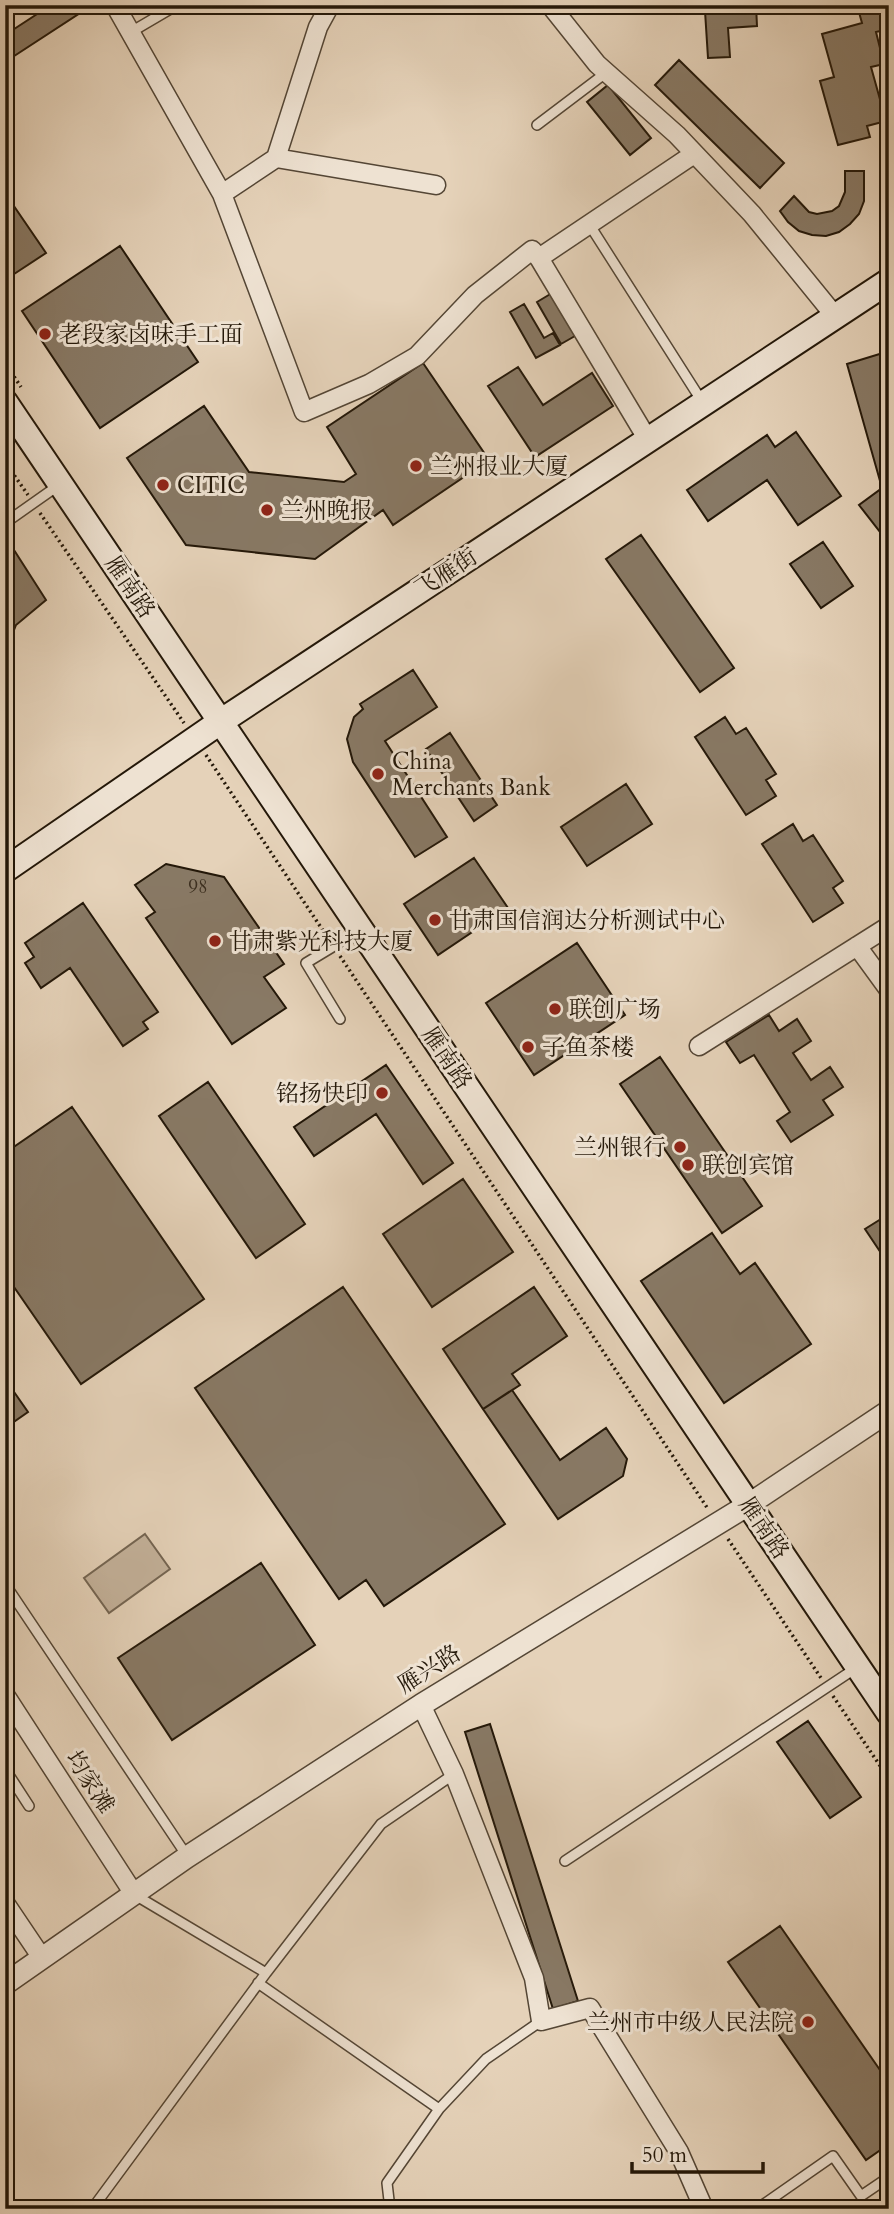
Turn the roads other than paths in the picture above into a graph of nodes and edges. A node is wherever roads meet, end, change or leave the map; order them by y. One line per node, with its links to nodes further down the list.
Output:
1 (115, 5): 5 (street)
2 (177, 5): 5 (lane)
3 (330, 5): 9 (street)
4 (550, 5): 6 (street)
5 (131, 32): 11 (street)
6 (607, 72): 7 (lane); 8 (street)
7 (537, 125)
8 (694, 154): 12 (street); 15 (street)
9 (276, 158): 10 (street); 11 (street)
10 (436, 185)
11 (222, 194): 13 (street)
12 (589, 224): 13 (street); 17 (lane)
13 (539, 258): 18 (street)
14 (889, 281): 15 (main road, 飞雁街)
15 (835, 316): 17 (main road, 飞雁街)
16 (5, 402): 19 (main road, 雁南路)
17 (703, 403): 18 (main road, 飞雁街)
18 (648, 440): 21 (main road, 飞雁街)
19 (61, 484): 20 (lane); 21 (main road, 雁南路)
20 (5, 523)
21 (220, 722): 22 (main road, 飞雁街); 24 (main road, 雁南路)
22 (5, 870)
23 (889, 926): 25 (street)
24 (360, 930): 27 (lane); 30 (main road, 雁南路)
25 (857, 946): 26 (street); 28 (street)
26 (889, 990)
27 (340, 1019)
28 (699, 1046)
29 (889, 1411): 30 (street, 雁兴路)
30 (748, 1505): 32 (main road, 雁南路); 34 (street, 雁兴路)
31 (5, 1584): 39 (lane)
32 (857, 1667): 35 (main road, 雁南路); 40 (lane)
33 (5, 1695): 41 (street, 均家滩)
34 (421, 1705): 37 (street); 39 (street, 雁兴路)
35 (889, 1713)
36 (5, 1769): 38 (lane)
37 (454, 1774): 44 (lane); 47 (street)
38 (29, 1806)
39 (187, 1857): 41 (street, 雁兴路)
40 (565, 1861)
41 (134, 1894): 43 (street, 雁兴路); 44 (lane)
42 (5, 1903): 43 (street)
43 (42, 1958): 46 (street, 雁兴路)
44 (266, 1973): 45 (lane)
45 (258, 1983): 48 (lane); 50 (lane)
46 (5, 1984)
47 (541, 2021): 48 (lane); 52 (street)
48 (439, 2109): 51 (lane)
49 (889, 2177): 53 (lane)
50 (92, 2209)
51 (390, 2209)
52 (704, 2209)
53 (757, 2209)

